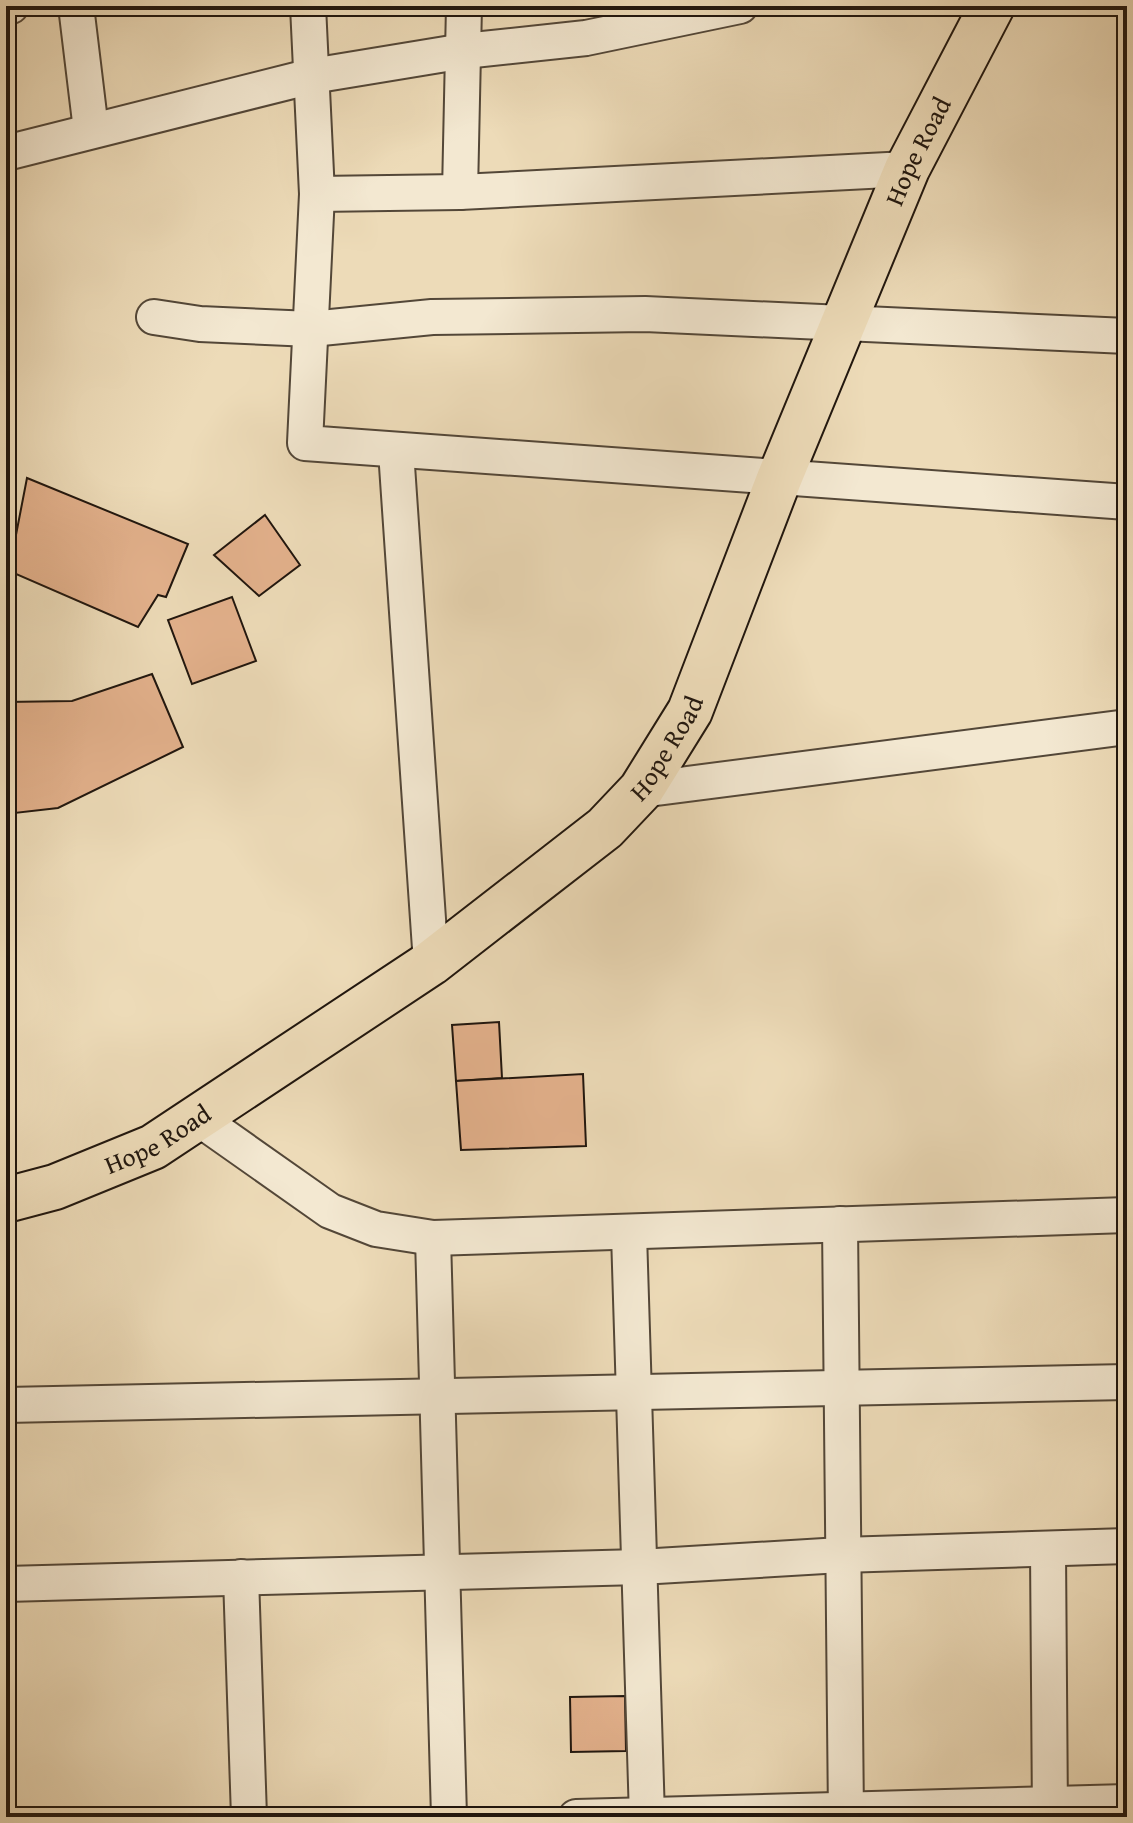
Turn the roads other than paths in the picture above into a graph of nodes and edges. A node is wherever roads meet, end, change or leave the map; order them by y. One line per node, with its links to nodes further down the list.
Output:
1 (76, 6): 8 (street)
2 (308, 6): 7 (street)
3 (464, 6): 6 (street)
4 (740, 6): 6 (street)
5 (992, 6): 10 (highway, Hope Road)
6 (464, 51): 7 (street); 11 (street)
7 (312, 76): 8 (street); 12 (street)
8 (91, 130): 9 (street)
9 (6, 153)
10 (907, 169): 11 (street); 14 (highway, Hope Road)
11 (460, 192): 12 (street)
12 (317, 194): 15 (street)
13 (154, 317): 15 (street)
14 (844, 324): 15 (street); 16 (street); 18 (highway, Hope Road)
15 (311, 329): 17 (street)
16 (1127, 336)
17 (396, 451): 18 (street); 22 (street)
18 (779, 479): 19 (street); 21 (highway, Hope Road)
19 (1127, 502)
20 (1127, 727): 21 (street)
21 (641, 790): 22 (highway, Hope Road)
22 (431, 963): 23 (highway, Hope Road)
23 (198, 1118): 24 (highway, Hope Road); 28 (street)
24 (6, 1200)
25 (1127, 1215): 26 (street)
26 (840, 1224): 27 (street); 30 (street)
27 (629, 1234): 28 (street); 31 (street)
28 (433, 1238): 32 (street)
29 (1127, 1382): 30 (street)
30 (839, 1388): 31 (street); 36 (street)
31 (635, 1392): 32 (street); 37 (street)
32 (438, 1396): 33 (street); 38 (street)
33 (6, 1405)
34 (1127, 1546): 35 (street)
35 (1048, 1551): 36 (street); 42 (street)
36 (841, 1555): 37 (street); 43 (street)
37 (640, 1567): 38 (street); 44 (street)
38 (443, 1572): 39 (street); 46 (street)
39 (241, 1577): 40 (street); 45 (street)
40 (6, 1584)
41 (1127, 1802): 42 (street)
42 (1049, 1811): 43 (street)
43 (846, 1813): 44 (street)
44 (647, 1816): 47 (street)
45 (249, 1817)
46 (449, 1817)
47 (576, 1817)

